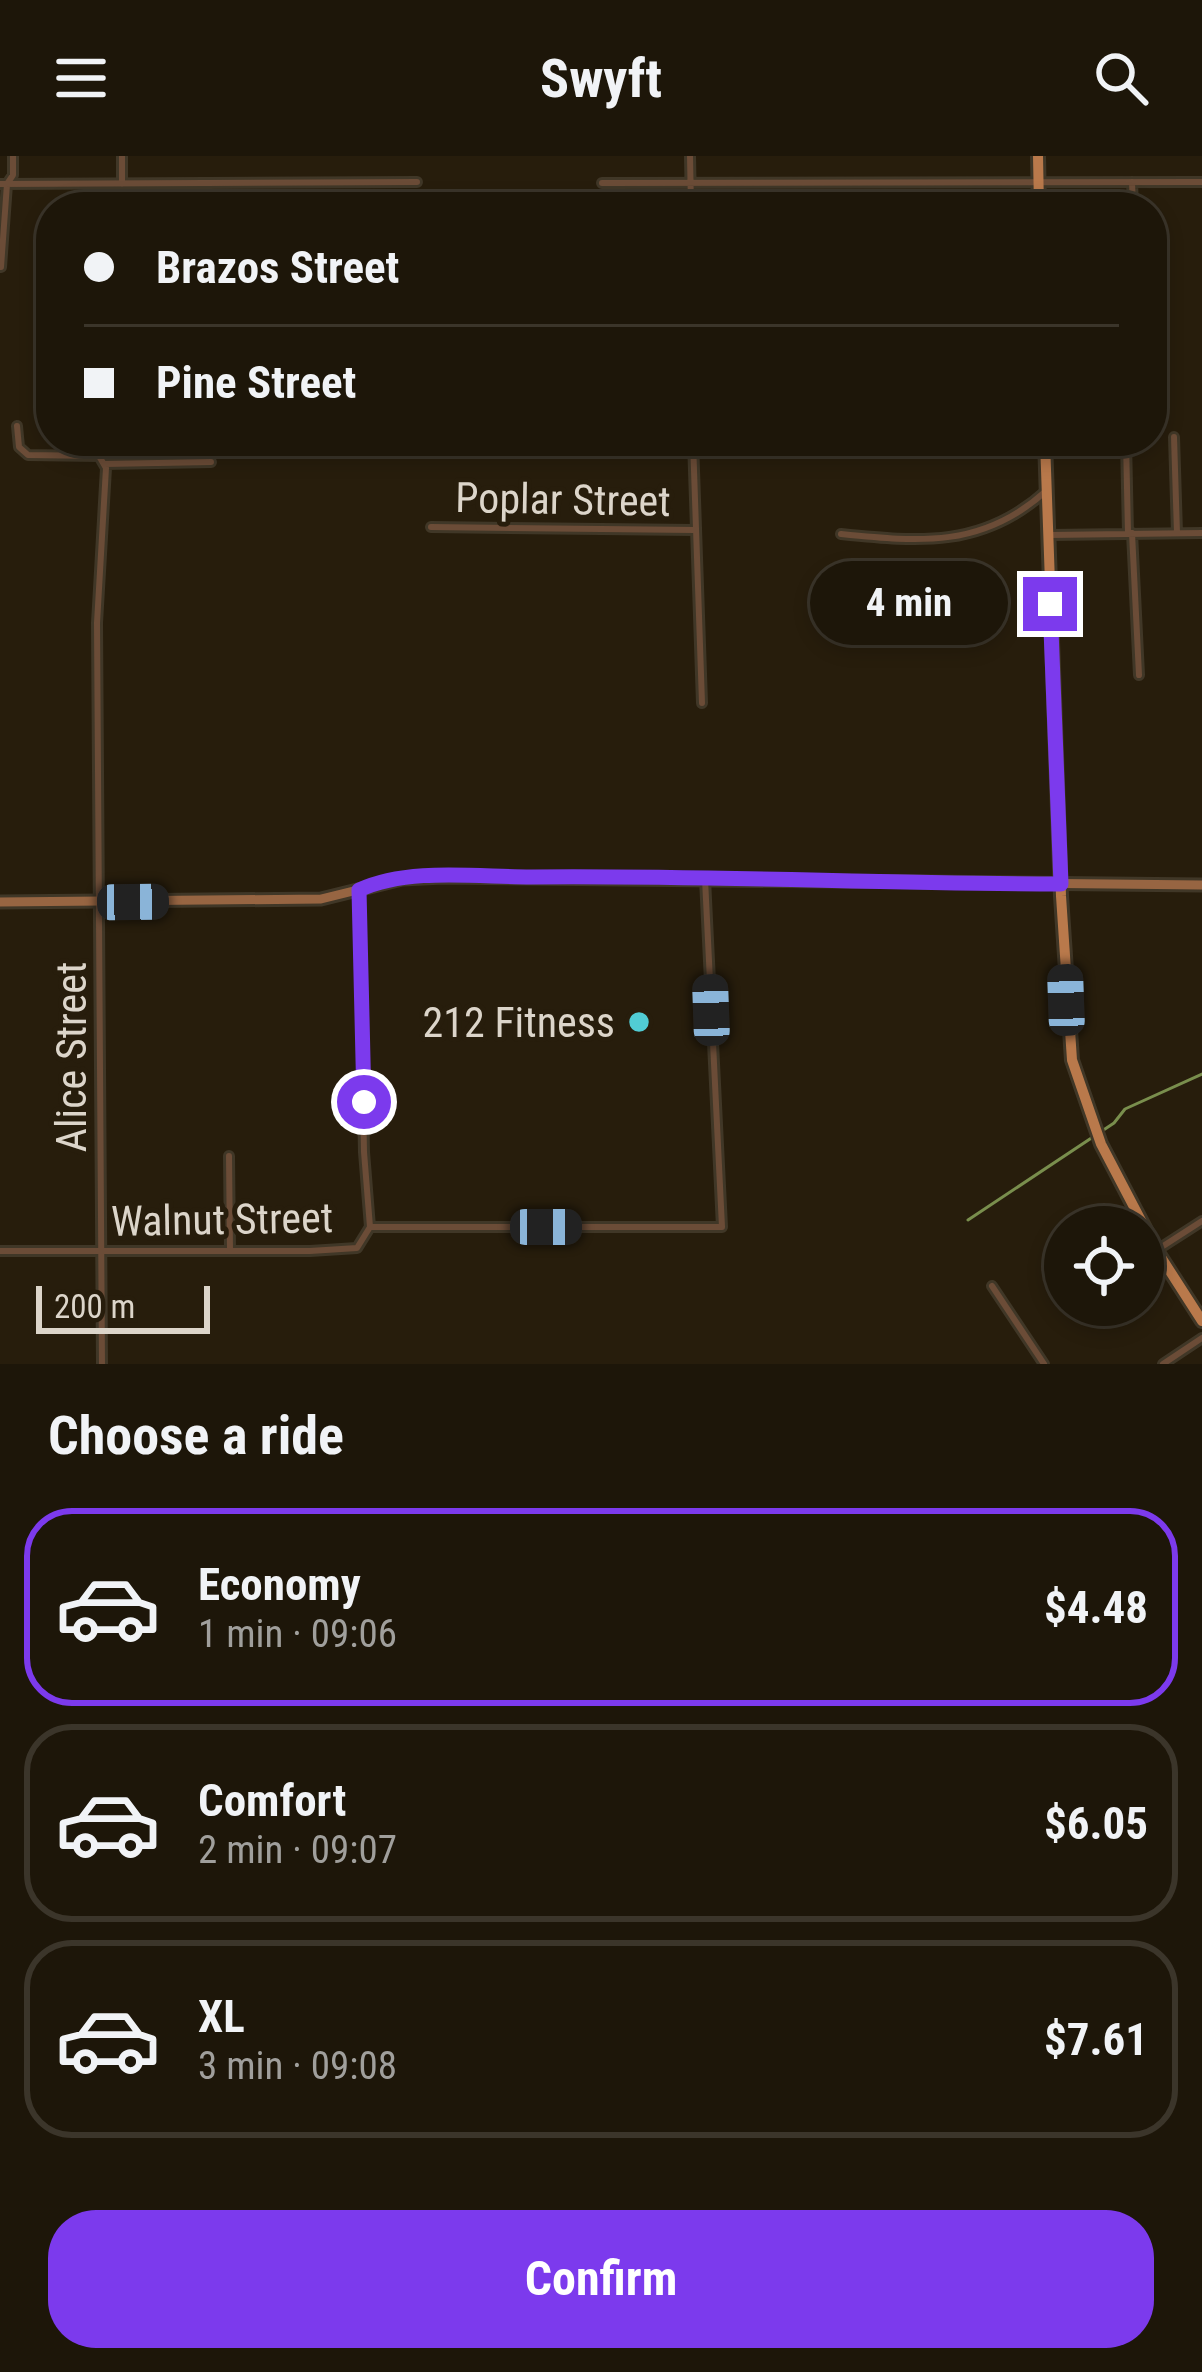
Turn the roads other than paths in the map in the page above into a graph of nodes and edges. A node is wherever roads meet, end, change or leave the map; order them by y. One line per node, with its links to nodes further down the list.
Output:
1 (13, 156): 11 (street)
2 (122, 156): 12 (street)
3 (690, 156): 5 (street)
4 (1038, 156): 7 (main road)
5 (691, 181): 7 (street); 10 (street); 13 (street)
6 (417, 182): 12 (street)
7 (1038, 182): 8 (street); 14 (main road)
8 (1132, 182): 9 (street); 15 (street)
9 (1202, 182)
10 (602, 183)
11 (3, 184): 12 (street); 16 (street)
12 (122, 184)
13 (691, 192)
14 (1038, 192)
15 (1132, 192)
16 (1, 267)
17 (17, 427): 19 (street)
18 (1174, 437): 30 (street)
19 (36, 455)
20 (99, 456): 25 (street)
21 (693, 456): 28 (street)
22 (1045, 456): 26 (main road)
23 (1127, 456): 29 (street)
24 (211, 462): 25 (street)
25 (104, 464): 41 (street, Alice Street)
26 (1046, 491): 32 (street); 33 (main road)
27 (431, 527): 28 (street, Poplar Street)
28 (694, 530): 35 (street)
29 (1130, 533): 30 (street); 33 (street); 34 (street)
30 (1177, 533): 31 (street)
31 (1202, 533)
32 (841, 534)
33 (1048, 535): 37 (main road)
34 (1139, 675)
35 (702, 703)
36 (705, 879): 37 (street); 39 (street); 45 (street, Walnut Street)
37 (1061, 884): 38 (street); 43 (main road)
38 (1202, 885)
39 (359, 890): 41 (street); 45 (street)
40 (0, 902): 41 (street)
41 (101, 902): 47 (street, Alice Street)
42 (229, 1156): 48 (street)
43 (1133, 1206)
44 (1202, 1221): 46 (street)
45 (370, 1227): 48 (street, Walnut Street)
46 (1164, 1246)
47 (100, 1250): 48 (street, Walnut Street); 49 (street, Walnut Street); 54 (street, Alice Street)
48 (230, 1250)
49 (0, 1251)
50 (1164, 1262): 52 (main road)
51 (992, 1286): 55 (street)
52 (1202, 1321)
53 (1202, 1338): 56 (street)
54 (102, 1364)
55 (1044, 1364)
56 (1162, 1364)

